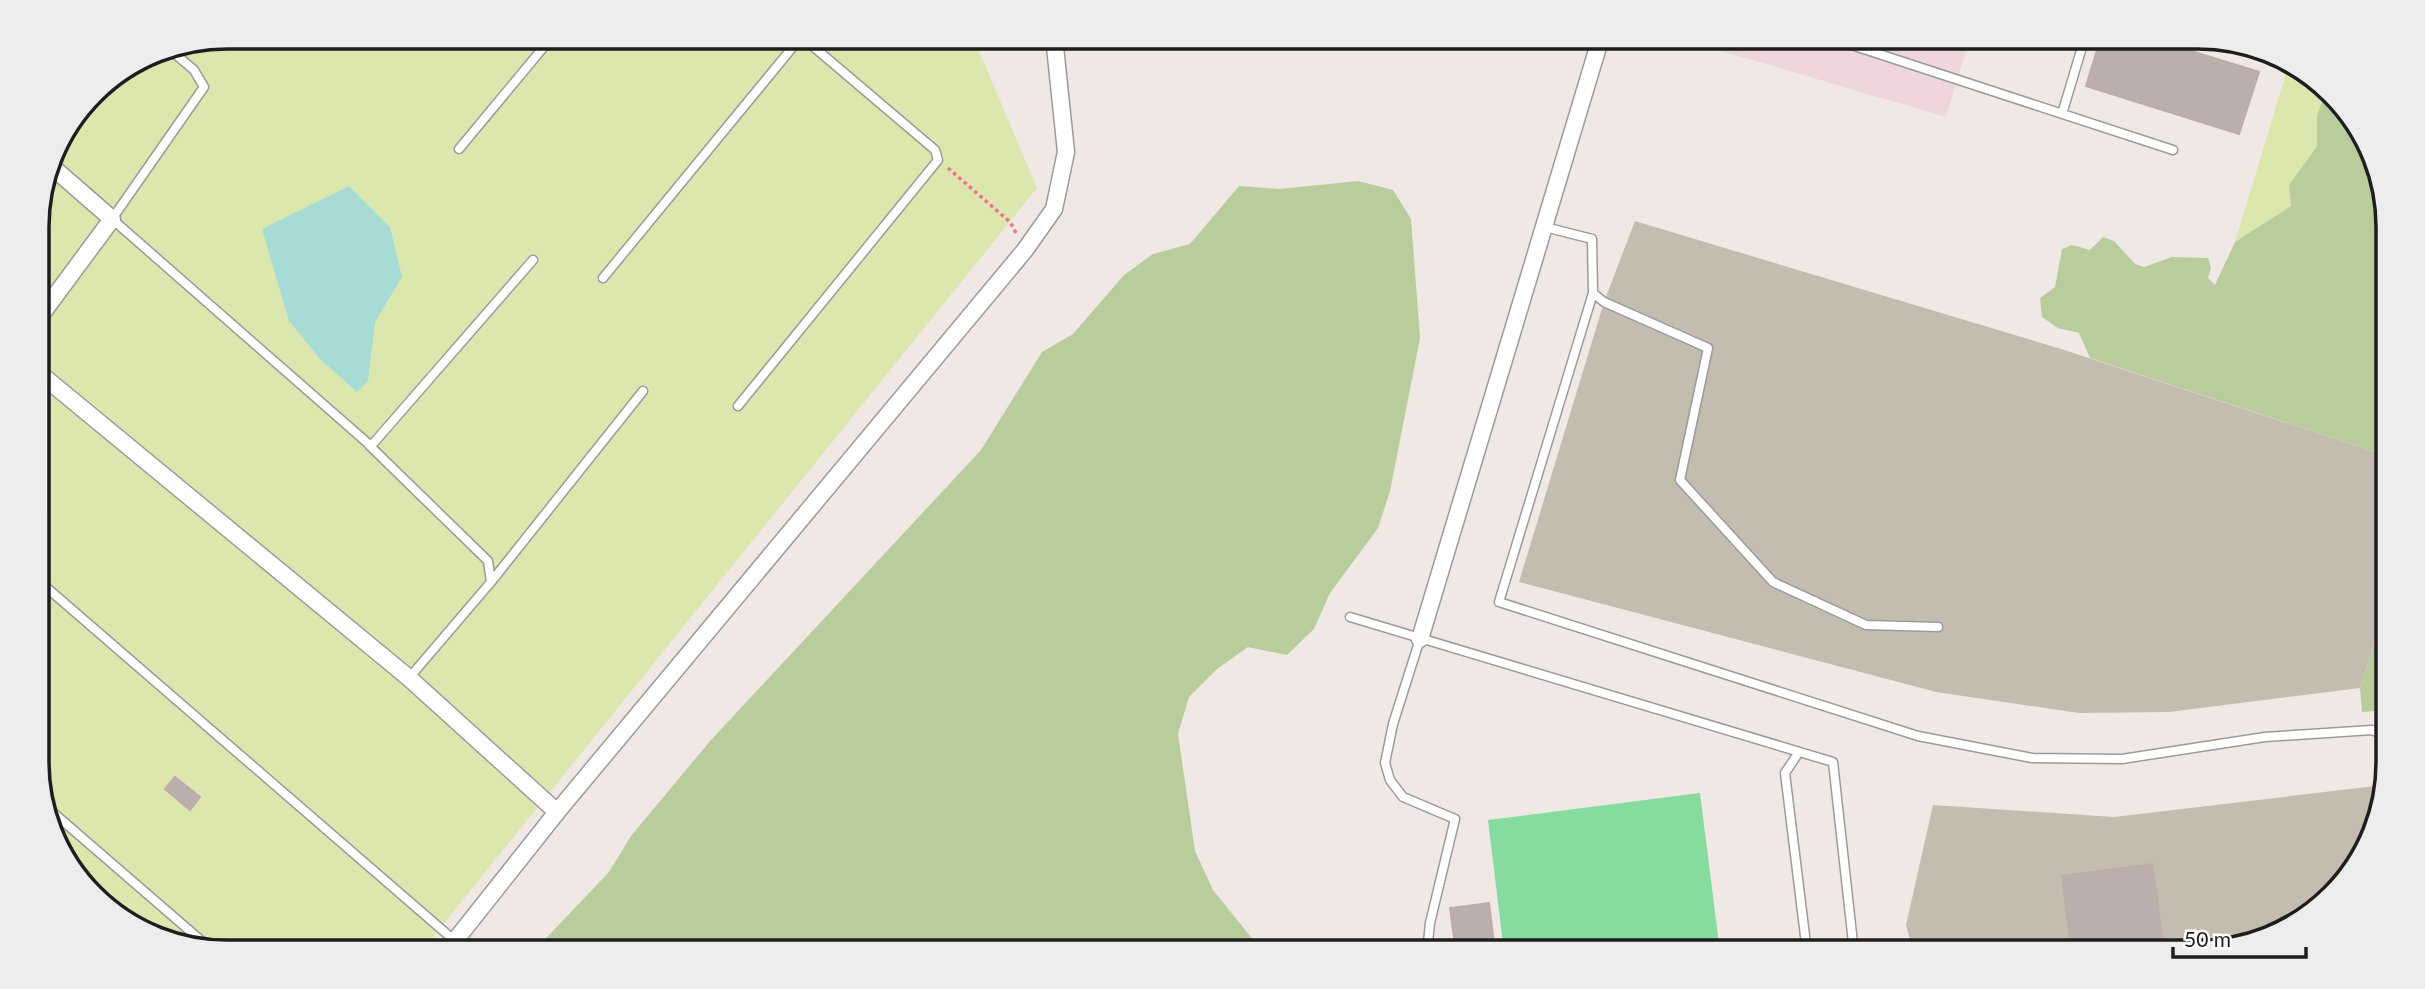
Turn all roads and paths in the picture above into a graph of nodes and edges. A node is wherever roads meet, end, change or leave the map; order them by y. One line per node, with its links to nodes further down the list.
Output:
1 (542, 49): 10 (lane)
2 (792, 49): 18 (lane)
3 (816, 49): 12 (lane)
4 (1055, 49): 16 (street)
5 (1597, 49): 15 (street)
6 (1864, 49): 9 (lane)
7 (2081, 49): 9 (lane)
8 (177, 56): 14 (lane)
9 (2062, 114): 11 (lane)
10 (459, 149)
11 (2173, 150)
12 (938, 160): 16 (path); 23 (lane)
13 (58, 172): 14 (street)
14 (112, 219): 20 (street); 24 (lane)
15 (1545, 227): 19 (lane); 29 (street)
16 (1025, 250): 33 (street)
17 (533, 260): 24 (lane)
18 (603, 278)
19 (1594, 293): 28 (lane); 31 (lane)
20 (49, 304)
21 (49, 381): 30 (street)
22 (643, 391): 25 (lane)
23 (738, 406)
24 (364, 440): 25 (lane)
25 (491, 582): 30 (lane)
26 (49, 590): 36 (lane)
27 (1350, 617): 29 (lane)
28 (1938, 627)
29 (1420, 639): 32 (lane); 38 (lane)
30 (409, 678): 33 (street)
31 (2376, 732)
32 (1799, 752): 39 (lane); 40 (lane)
33 (557, 812): 37 (street)
34 (57, 816): 35 (lane)
35 (197, 937)
36 (442, 940)
37 (456, 940)
38 (1428, 940)
39 (1806, 940)
40 (1853, 940)

